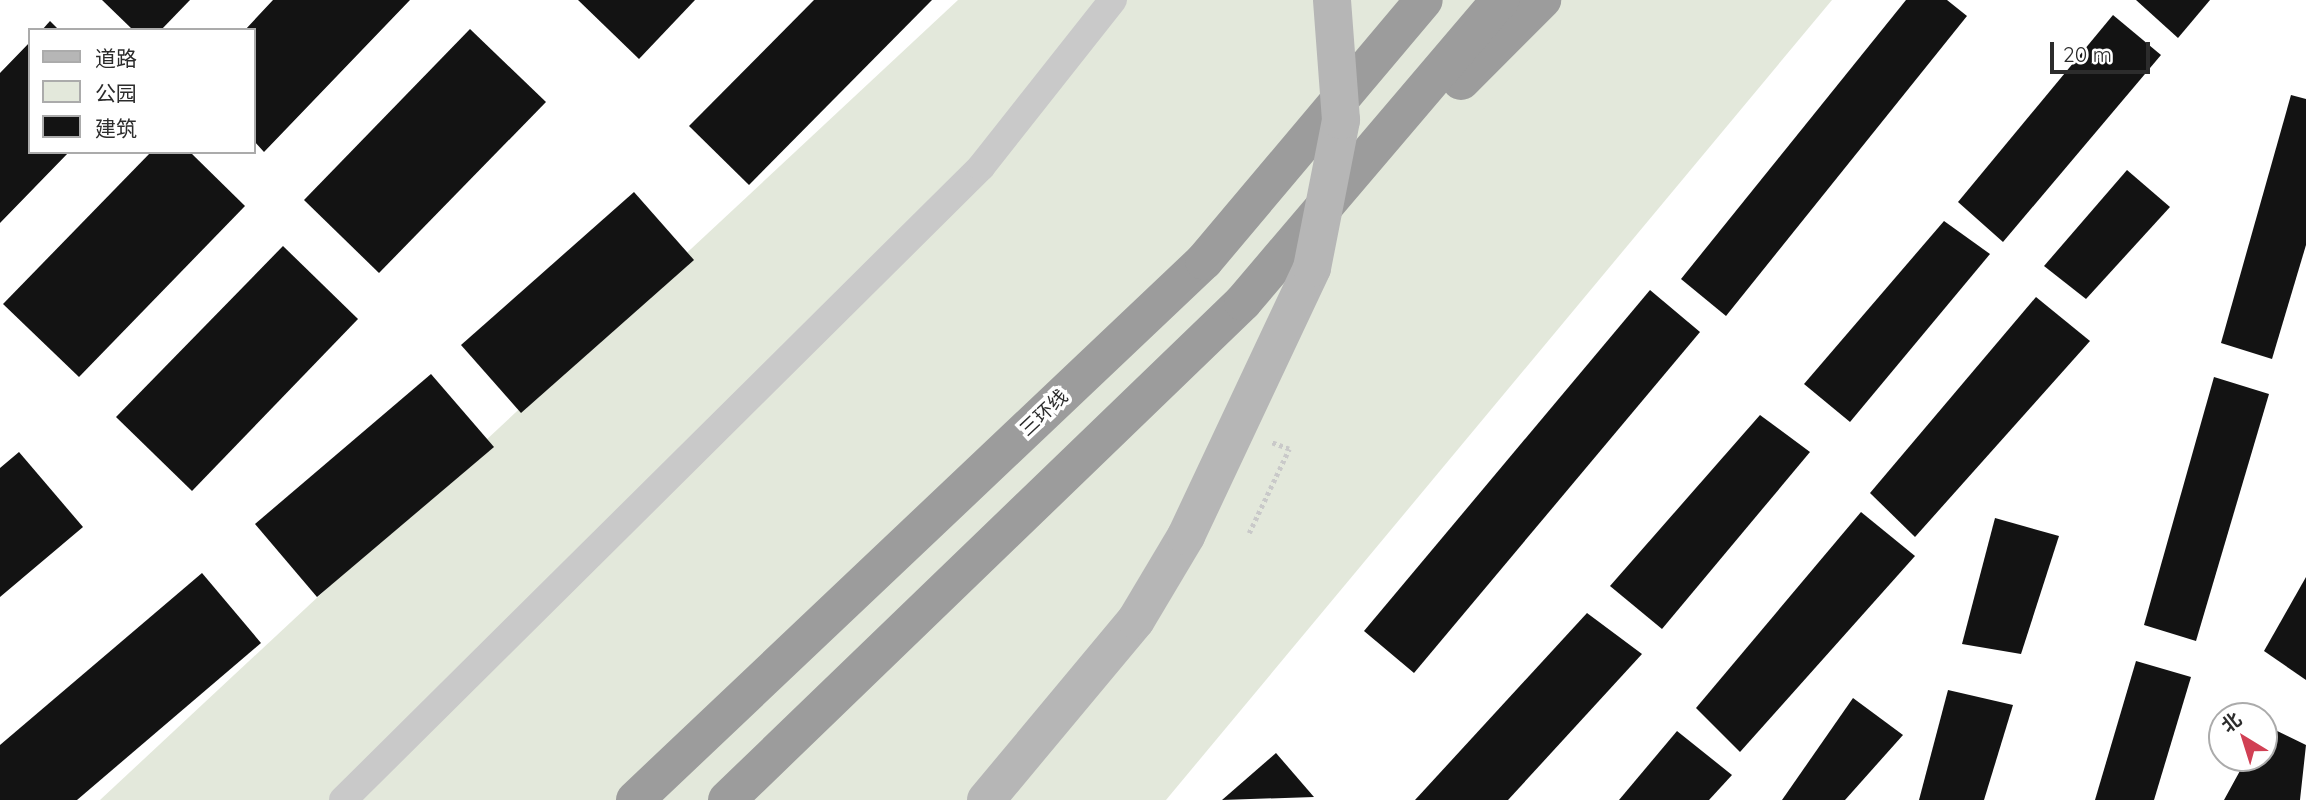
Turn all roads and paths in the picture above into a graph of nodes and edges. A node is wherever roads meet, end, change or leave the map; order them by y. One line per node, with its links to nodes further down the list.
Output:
1 (1113, 0): 11 (street)
2 (1332, 0): 9 (main road, bridge)
3 (1391, 0): 7 (highway)
4 (1424, 0): 7 (highway, 三环线)
5 (1500, 0): 8 (highway)
6 (1542, 0): 8 (highway)
7 (1205, 261): 12 (highway, 三环线)
8 (1243, 302): 13 (highway)
9 (1237, 429): 10 (path); 14 (main road, bridge)
10 (1249, 533)
11 (343, 800)
12 (635, 800)
13 (727, 800)
14 (986, 800)

